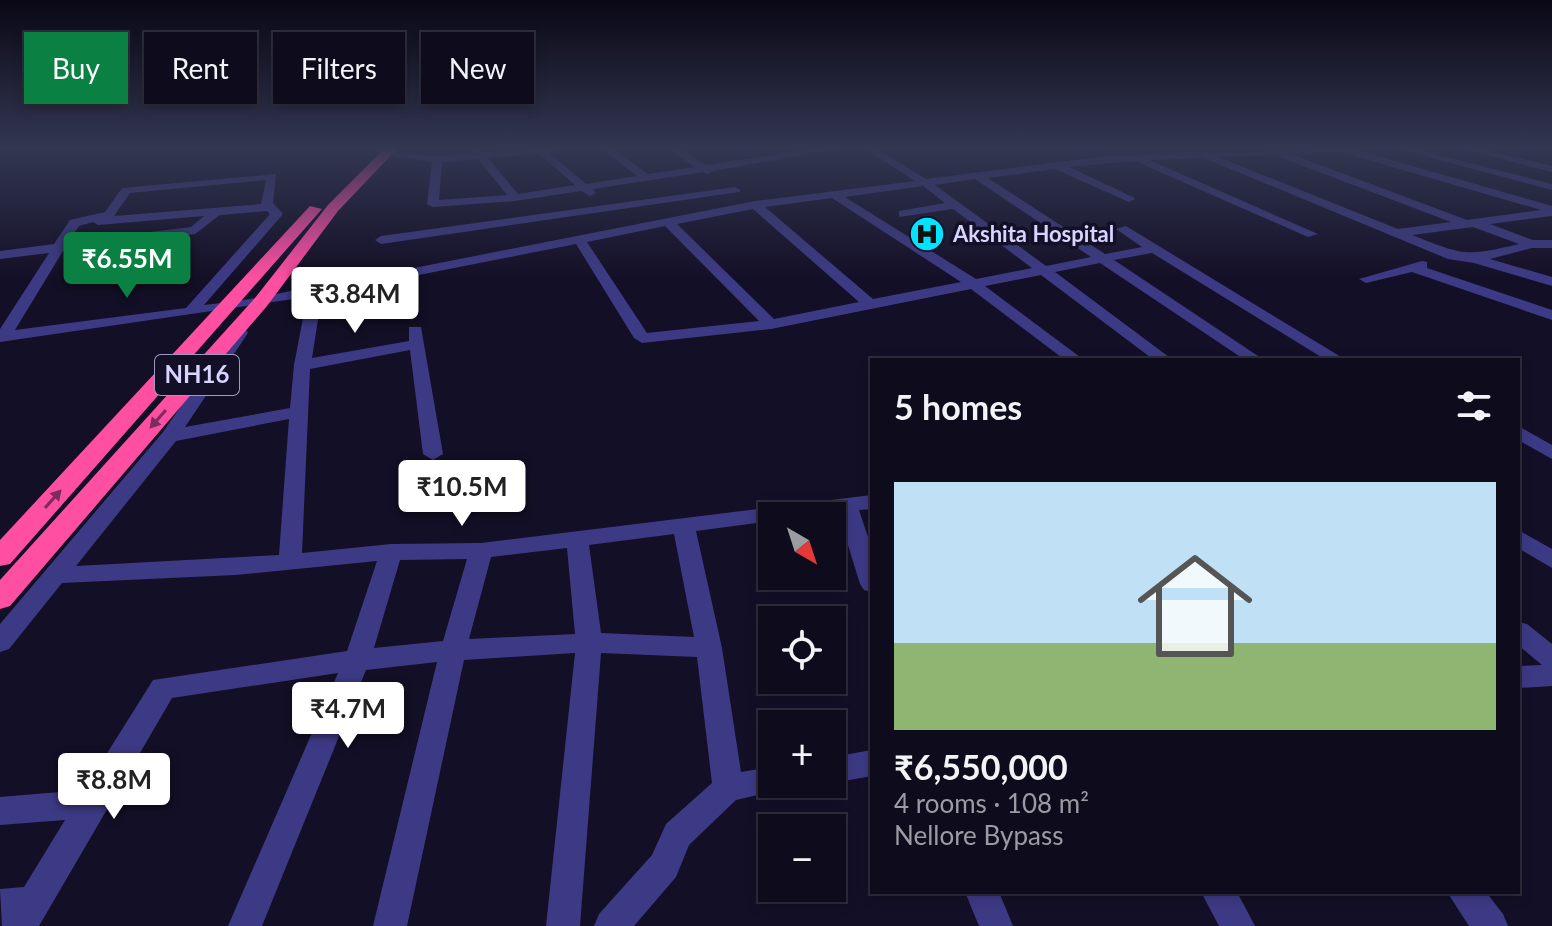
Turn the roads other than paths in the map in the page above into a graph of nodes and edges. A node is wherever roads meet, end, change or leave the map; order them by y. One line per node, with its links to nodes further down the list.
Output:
1 (124, 192): 33 (street)
2 (271, 192): 25 (street)
3 (342, 192): 57 (highway, NH16)
4 (347, 192): 55 (highway, NH16)
5 (434, 192): 21 (street)
6 (510, 192): 21 (street)
7 (556, 192): 21 (street)
8 (590, 192): 26 (street)
9 (719, 192): 26 (street)
10 (738, 192): 23 (street)
11 (841, 192): 23 (street)
12 (854, 192): 20 (street)
13 (937, 192): 24 (street)
14 (1002, 192): 48 (street)
15 (1114, 192): 22 (street)
16 (1216, 192): 36 (street)
17 (1296, 192): 35 (street)
18 (1387, 192): 32 (street)
19 (1488, 192): 28 (street)
20 (835, 195): 23 (street); 53 (street)
21 (515, 198)
22 (1129, 199)
23 (753, 203): 31 (street); 54 (street); 56 (street)
24 (954, 205): 29 (street); 50 (street)
25 (270, 207): 27 (street); 58 (street)
26 (603, 208): 39 (street)
27 (217, 211): 30 (street); 37 (street)
28 (1552, 211): 32 (street)
29 (903, 214)
30 (171, 215): 33 (street); 37 (street)
31 (668, 222): 38 (street); 60 (street)
32 (1467, 222): 35 (street); 41 (street)
33 (74, 223): 42 (street)
34 (1122, 229): 43 (street)
35 (1395, 233): 46 (street)
36 (1312, 234)
37 (142, 237): 42 (street)
38 (579, 239): 54 (street); 60 (street)
39 (381, 240)
40 (1552, 244): 41 (street)
41 (1529, 245): 44 (street); 47 (street)
42 (62, 247): 45 (street); 61 (street)
43 (1151, 249): 48 (street); 65 (street)
44 (1552, 253)
45 (0, 255)
46 (1453, 256): 47 (street); 49 (street)
47 (1476, 259): 52 (street)
48 (1104, 260): 50 (street); 64 (street)
49 (1411, 267): 51 (street); 59 (street)
50 (1043, 272): 53 (street); 63 (street)
51 (1366, 279)
52 (1552, 282)
53 (972, 283): 56 (street); 62 (street)
54 (314, 292): 55 (street); 66 (street); 69 (street)
55 (261, 302): 57 (street); 84 (highway, NH16, one-way to 84)
56 (871, 305): 60 (street)
57 (229, 306): 58 (street); 79 (highway, NH16, one-way to 57)
58 (190, 312): 61 (street)
59 (1552, 315)
60 (771, 324)
61 (2, 337)
62 (1073, 358)
63 (1162, 358)
64 (1253, 358)
65 (1335, 358)
66 (302, 365): 67 (street); 71 (street)
67 (298, 412): 69 (street); 81 (street)
68 (1520, 433): 70 (street)
69 (170, 436): 82 (street)
70 (1552, 453)
71 (433, 454)
72 (870, 502): 73 (street)
73 (847, 506): 74 (street); 83 (street)
74 (684, 527): 75 (street); 88 (street)
75 (577, 538): 77 (street); 87 (street)
76 (1520, 538): 80 (street)
77 (481, 551): 78 (street); 89 (street)
78 (391, 552): 81 (street); 90 (street)
79 (0, 557)
80 (1552, 560)
81 (290, 562): 82 (street)
82 (54, 575): 86 (street)
83 (870, 578)
84 (0, 599)
85 (1520, 633): 91 (street)
86 (0, 642)
87 (589, 643): 88 (street); 89 (street); 106 (street)
88 (709, 648): 97 (street)
89 (453, 650): 90 (street); 105 (street)
90 (358, 658): 98 (street); 104 (street)
91 (1552, 658)
92 (1552, 675): 93 (street)
93 (1520, 677)
94 (870, 763): 95 (street)
95 (846, 768)
96 (758, 783): 97 (street)
97 (728, 788): 107 (street)
98 (92, 804): 99 (street); 103 (street)
99 (0, 811)
100 (983, 894): 108 (street)
101 (1219, 894): 109 (street)
102 (1466, 894): 110 (street)
103 (17, 912)
104 (245, 926)
105 (390, 926)
106 (563, 926)
107 (611, 926)
108 (996, 926)
109 (1238, 926)
110 (1491, 926)

